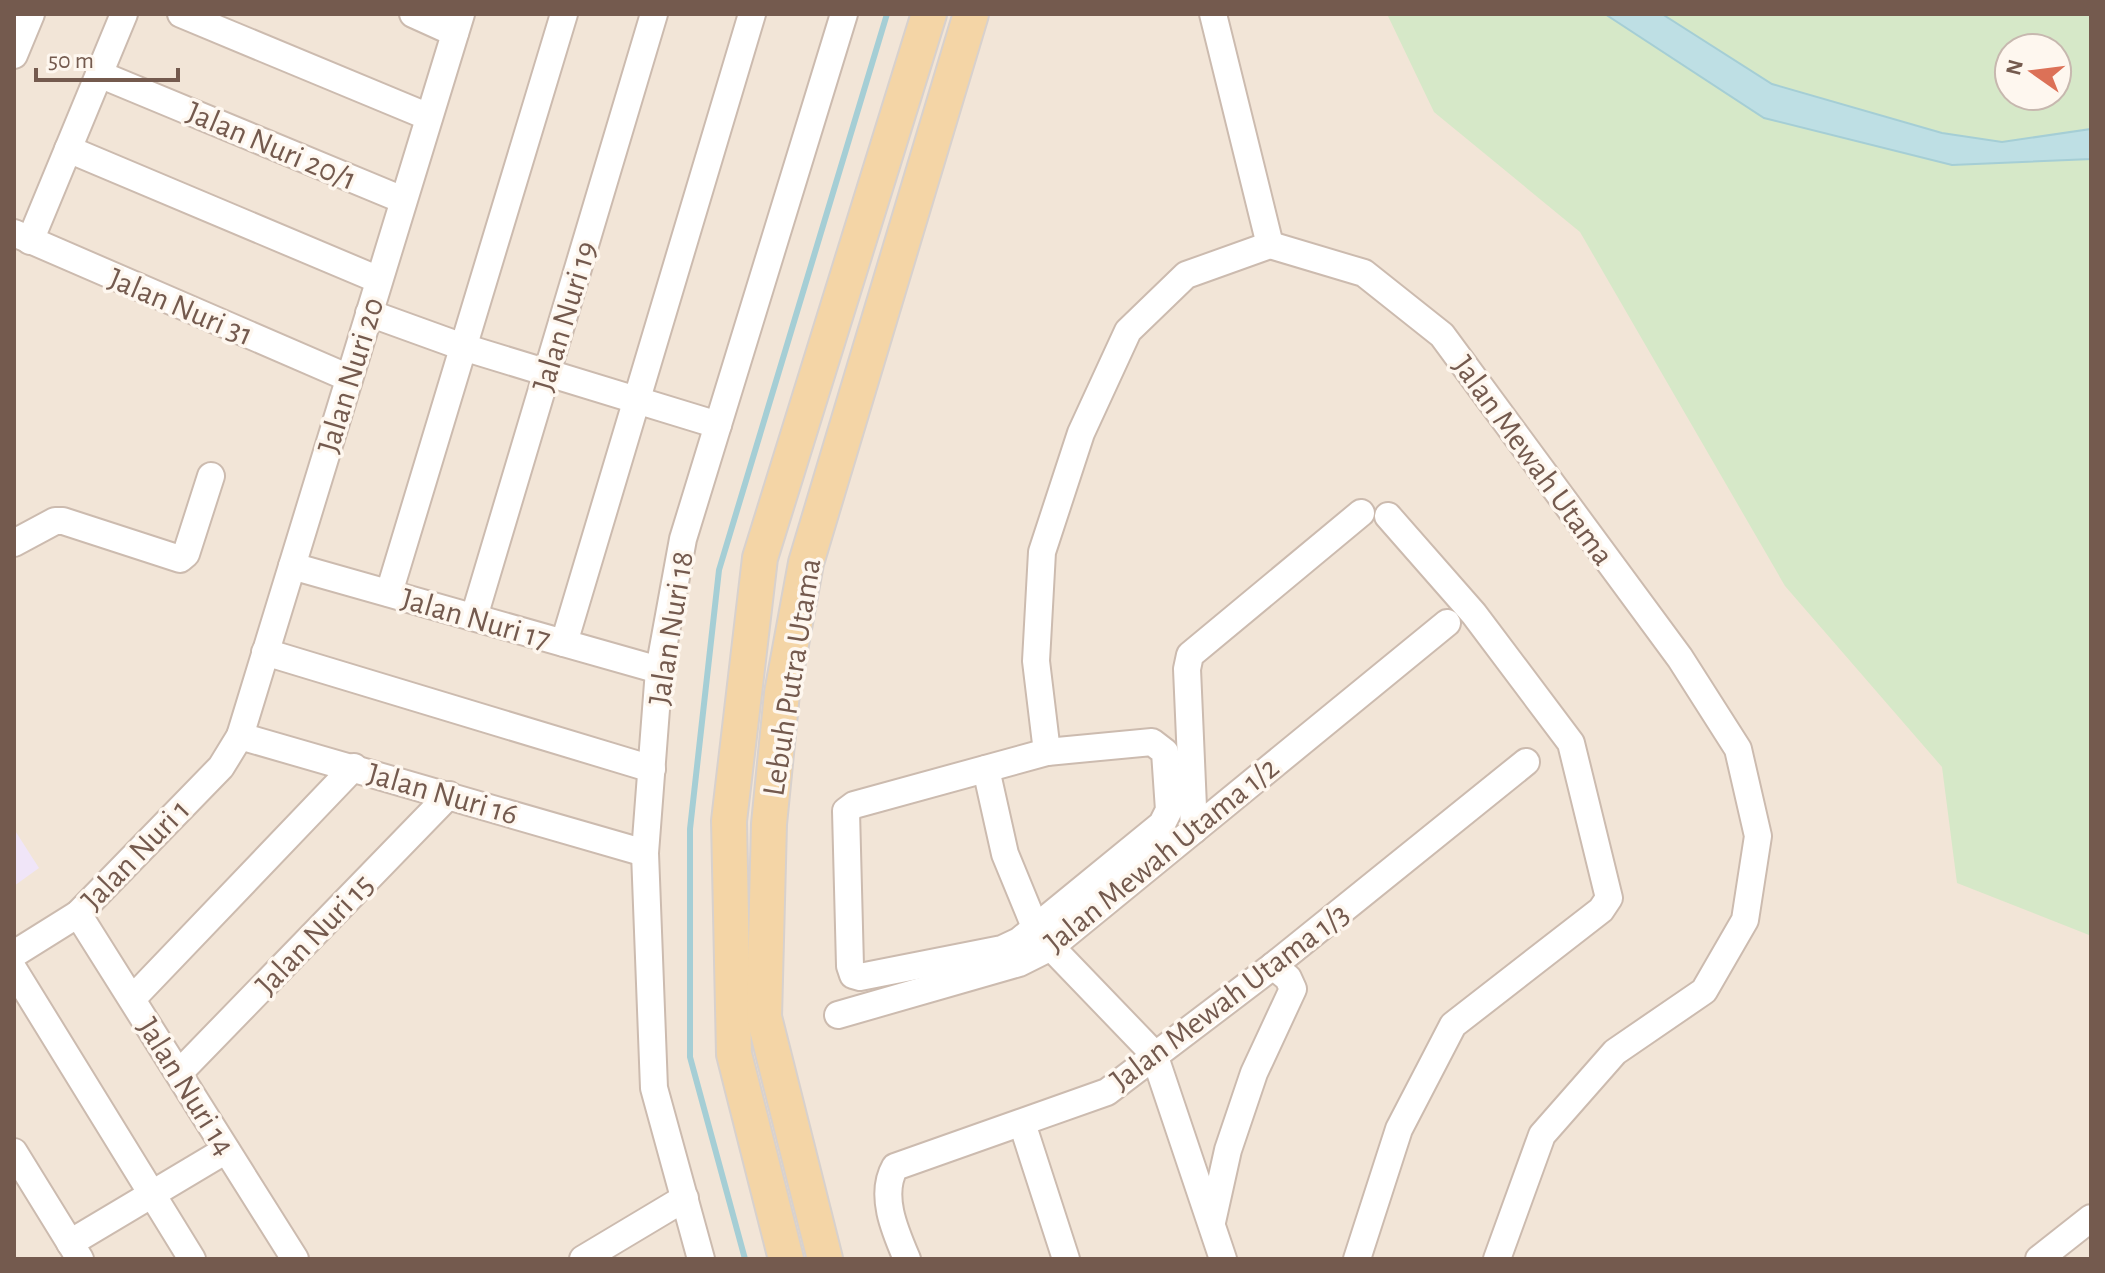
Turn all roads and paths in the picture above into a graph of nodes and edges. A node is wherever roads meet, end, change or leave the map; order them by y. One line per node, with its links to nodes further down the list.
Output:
1 (31, 14): 13 (street)
2 (124, 14): 14 (street)
3 (181, 14): 15 (street)
4 (413, 14): 12 (street)
5 (564, 14): 22 (street)
6 (654, 14): 23 (street, Jalan Nuri 19)
7 (752, 14): 25 (street)
8 (844, 14): 26 (street, Jalan Nuri 18)
9 (929, 14): 68 (main road, Lebuh Putra Utama)
10 (971, 14): 69 (main road, Lebuh Putra Utama)
11 (1213, 14): 19 (street)
12 (458, 24): 15 (street, Jalan Nuri 20)
13 (14, 55)
14 (99, 74): 16 (street); 17 (street, Jalan Nuri 20/1)
15 (429, 117): 17 (street, Jalan Nuri 20)
16 (68, 149): 18 (street); 20 (street)
17 (403, 200): 20 (street, Jalan Nuri 20)
18 (22, 237): 24 (street, Jalan Nuri 31)
19 (1270, 245): 39 (street); 74 (street, Jalan Mewah Utama)
20 (379, 280): 21 (street, Jalan Nuri 20)
21 (369, 313): 22 (street); 24 (street, Jalan Nuri 20)
22 (463, 347): 23 (street); 32 (street)
23 (546, 374): 25 (street); 33 (street, Jalan Nuri 19)
24 (349, 378): 31 (street, Jalan Nuri 20)
25 (636, 401): 26 (street); 35 (street)
26 (718, 425): 37 (street, Jalan Nuri 18)
27 (211, 476): 30 (street)
28 (1361, 513): 45 (street)
29 (1388, 516): 73 (street)
30 (14, 543)
31 (292, 566): 32 (street, Jalan Nuri 17); 36 (street, Jalan Nuri 20)
32 (389, 593): 33 (street, Jalan Nuri 17)
33 (474, 617): 35 (street, Jalan Nuri 17)
34 (1447, 623): 45 (street, Jalan Mewah Utama 1/2)
35 (564, 643): 37 (street, Jalan Nuri 17)
36 (265, 652): 38 (street, Jalan Nuri 20); 42 (street)
37 (659, 670): 42 (street, Jalan Nuri 18)
38 (240, 736): 41 (street, Jalan Nuri 16); 47 (street, Jalan Nuri 1)
39 (1047, 752): 43 (street); 48 (street)
40 (1526, 762): 50 (street, Jalan Mewah Utama 1/3)
41 (354, 767): 44 (street, Jalan Nuri 16); 52 (street)
42 (652, 769): 46 (street, Jalan Nuri 18)
43 (986, 769): 48 (street); 48 (street)
44 (449, 795): 46 (street, Jalan Nuri 16); 55 (street, Jalan Nuri 15)
45 (1194, 830): 48 (street, Jalan Mewah Utama 1/2)
46 (645, 853): 60 (street, Jalan Nuri 18)
47 (78, 914): 49 (street, Jalan Nuri 1); 52 (street, Jalan Nuri 14)
48 (1043, 937): 53 (street, Jalan Mewah Utama 1/2); 54 (street)
49 (14, 954)
50 (1273, 966): 54 (street, Jalan Mewah Utama 1/3); 62 (street)
51 (14, 970): 59 (street)
52 (133, 998): 55 (street, Jalan Nuri 14)
53 (838, 1015)
54 (1154, 1054): 56 (street, Jalan Mewah Utama 1/3); 62 (street)
55 (180, 1072): 57 (street, Jalan Nuri 14)
56 (1022, 1123): 70 (street, Jalan Mewah Utama 1/3); 71 (street)
57 (226, 1150): 59 (street); 65 (street, Jalan Nuri 14)
58 (16, 1160): 63 (street)
59 (151, 1193): 63 (street); 64 (street)
60 (685, 1198): 66 (street); 67 (street, Jalan Nuri 18)
61 (2091, 1218): 75 (street)
62 (1212, 1222): 72 (street)
63 (75, 1251)
64 (192, 1259)
65 (295, 1259)
66 (583, 1259)
67 (701, 1259)
68 (786, 1259)
69 (825, 1259)
70 (907, 1259)
71 (1066, 1259)
72 (1223, 1259)
73 (1357, 1259)
74 (1497, 1259)
75 (2039, 1259)

